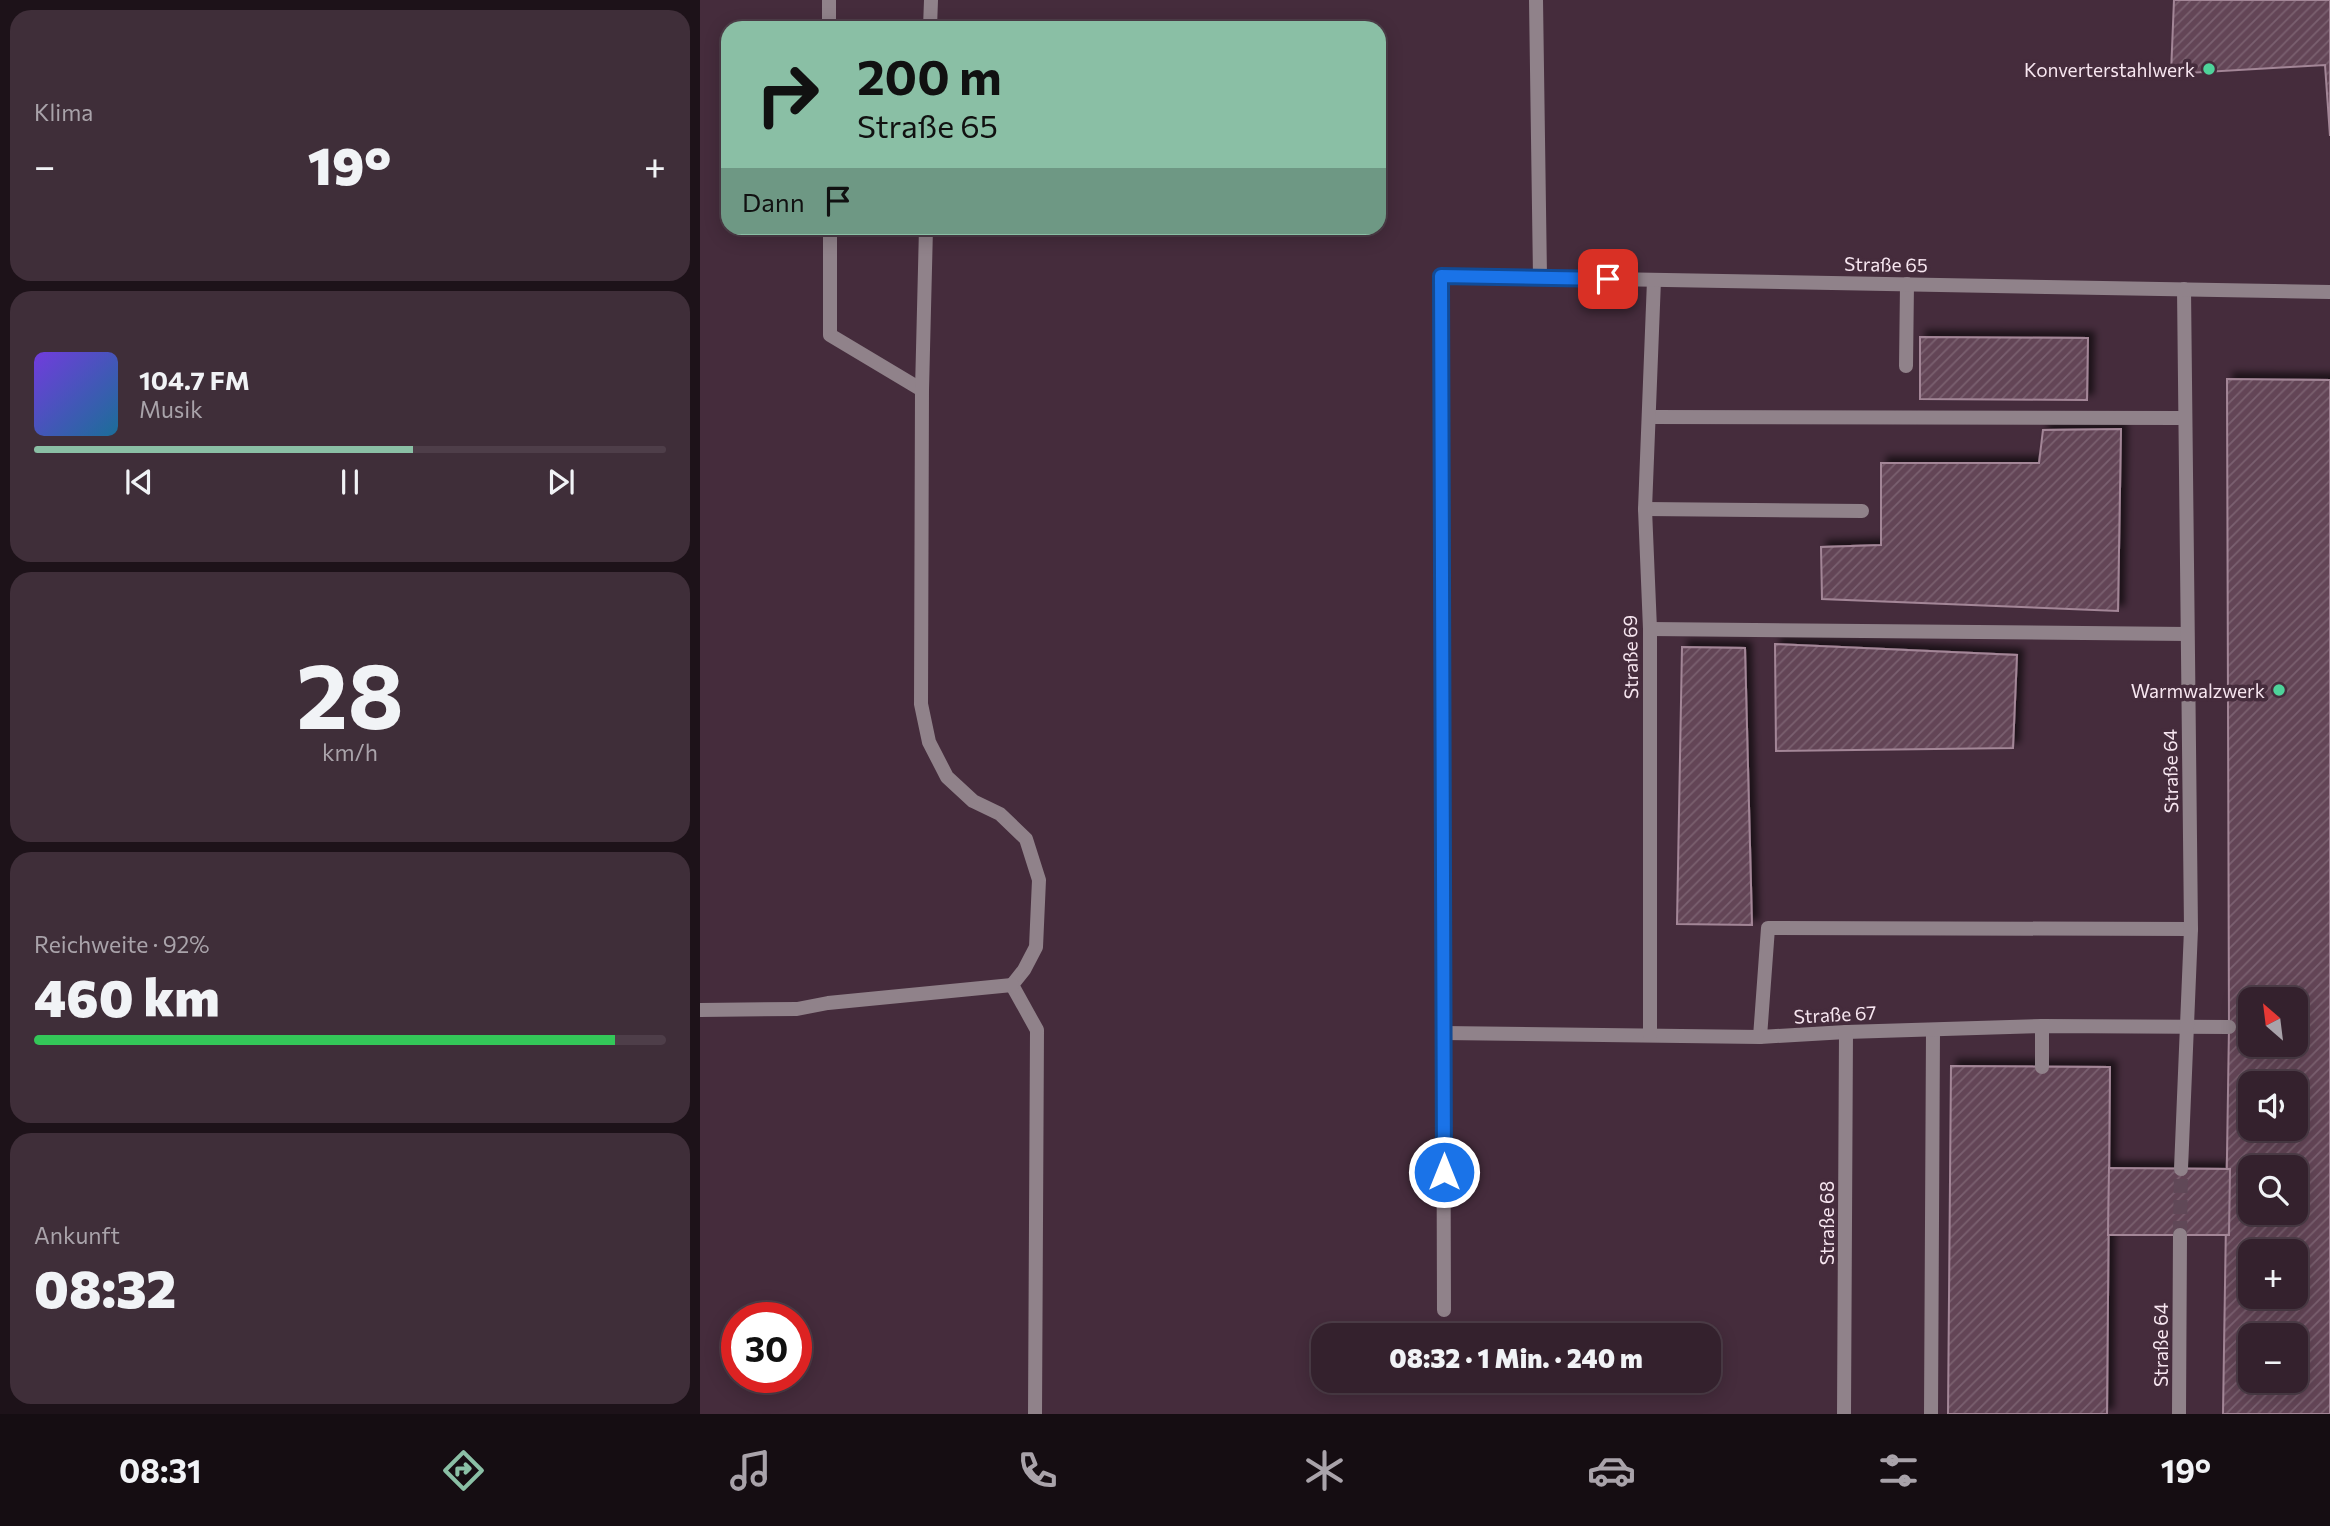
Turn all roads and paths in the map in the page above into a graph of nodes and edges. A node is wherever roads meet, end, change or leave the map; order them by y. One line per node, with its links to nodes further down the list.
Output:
1 (829, 0): 4 (street)
2 (931, 0): 5 (street)
3 (1536, 0): 8 (street)
4 (829, 21)
5 (930, 21)
6 (830, 235): 14 (street)
7 (926, 235): 14 (street)
8 (1540, 277): 9 (street, Straße 65); 29 (street, Straße 65)
9 (1654, 280): 10 (street, Straße 65); 15 (street, Straße 69)
10 (1907, 284): 11 (street, Straße 65); 13 (street)
11 (2184, 289): 12 (street, Straße 65); 16 (street, Straße 64)
12 (2330, 292)
13 (1906, 366)
14 (922, 390): 22 (street)
15 (1650, 417): 16 (street); 17 (street, Straße 69)
16 (2185, 418): 20 (street, Straße 64)
17 (1645, 509): 18 (street); 19 (street, Straße 69)
18 (1862, 511)
19 (1650, 629): 20 (street); 30 (street, Straße 69)
20 (2187, 634): 21 (street, Straße 64)
21 (2191, 929): 25 (street, Straße 64); 31 (street)
22 (1012, 985): 23 (street); 36 (street)
23 (700, 1010)
24 (2042, 1026): 25 (street, Straße 67); 27 (street, Straße 67); 32 (street)
25 (2188, 1027): 26 (street, Straße 67); 33 (street, Straße 64)
26 (2229, 1027)
27 (1933, 1030): 28 (street, Straße 67); 38 (street)
28 (1846, 1032): 31 (street, Straße 67); 37 (street, Straße 68)
29 (1443, 1033): 30 (street, Straße 67); 35 (street)
30 (1650, 1035): 31 (street, Straße 67)
31 (1760, 1037)
32 (2042, 1067)
33 (2181, 1169)
34 (2180, 1235): 39 (street, Straße 64)
35 (1444, 1310)
36 (1035, 1414)
37 (1844, 1414)
38 (1931, 1414)
39 (2179, 1414)

